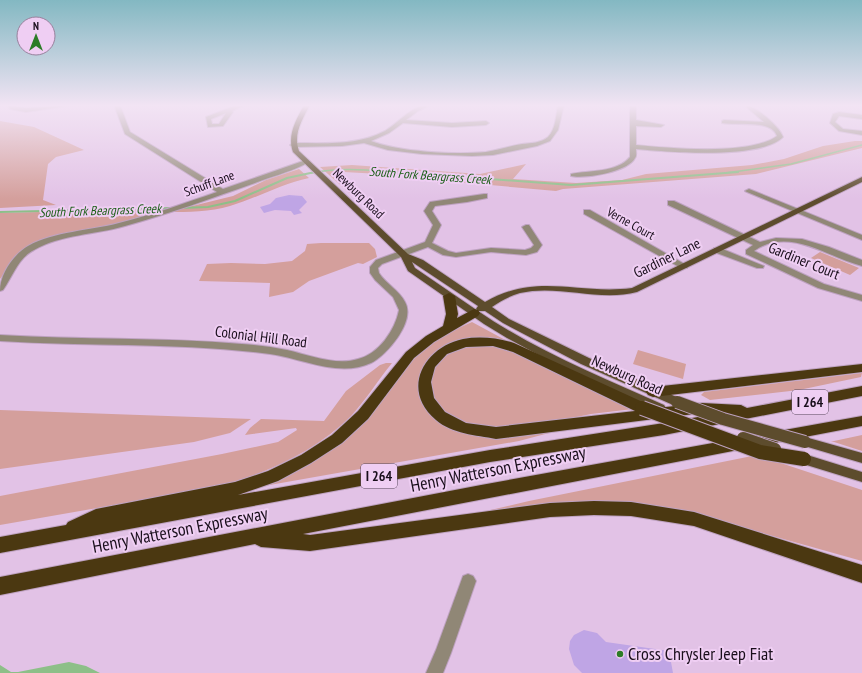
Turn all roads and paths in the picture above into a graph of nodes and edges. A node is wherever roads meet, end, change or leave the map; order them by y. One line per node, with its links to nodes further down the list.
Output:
1 (133, 136): 13 (street)
2 (293, 136): 8 (main road)
3 (376, 136): 7 (street)
4 (550, 136): 7 (street)
5 (633, 136): 9 (street)
6 (780, 136): 9 (street)
7 (365, 140): 8 (street)
8 (293, 146): 10 (main road, Newburg Road)
9 (633, 147): 11 (street)
10 (305, 162): 13 (street, Schuff Lane); 25 (main road, Newburg Road)
11 (573, 175)
12 (862, 180): 17 (main road, Gardiner Lane)
13 (221, 191): 28 (street, Schuff Lane)
14 (749, 191): 17 (street)
15 (484, 196): 22 (street)
16 (671, 203): 20 (street, Gardiner Court)
17 (797, 211): 20 (main road, Gardiner Lane); 21 (street)
18 (587, 212): 27 (street, Verne Court)
19 (526, 227): 22 (street)
20 (744, 237): 23 (street, Gardiner Court); 24 (main road, Gardiner Lane)
21 (862, 238)
22 (428, 244): 25 (street)
23 (760, 245): 26 (street, Gardiner Court); 30 (street, Gardiner Court)
24 (716, 250): 27 (main road, Gardiner Lane); 31 (street)
25 (403, 255): 29 (main road, Newburg Road); 32 (main road, Newburg Road); 35 (street, Colonial Hill Road)
26 (862, 264)
27 (684, 266): 32 (main road, Gardiner Lane)
28 (0, 288)
29 (448, 296): 33 (main road, Newburg Road); 34 (highway)
30 (862, 298)
31 (862, 305)
32 (486, 306): 33 (main road, Gardiner Lane); 38 (main road, Newburg Road)
33 (474, 313): 34 (highway); 42 (main road, Newburg Road, bridge)
34 (448, 328): 44 (highway)
35 (0, 338)
36 (862, 368): 38 (highway)
37 (862, 391): 39 (highway, Henry Watterson Expressway / I 264)
38 (653, 392): 41 (main road, Newburg Road, bridge)
39 (759, 411): 42 (highway, bridge); 44 (highway, Henry Watterson Expressway / I 264)
40 (862, 421): 45 (highway, Henry Watterson Expressway / I 264)
41 (862, 458)
42 (804, 459): 43 (main road, Newburg Road)
43 (862, 477)
44 (62, 533): 46 (highway, Henry Watterson Expressway / I 264)
45 (246, 538): 47 (highway); 49 (highway, Henry Watterson Expressway / I 264)
46 (0, 545)
47 (862, 574)
48 (468, 581): 50 (street)
49 (0, 586)
50 (434, 673)

